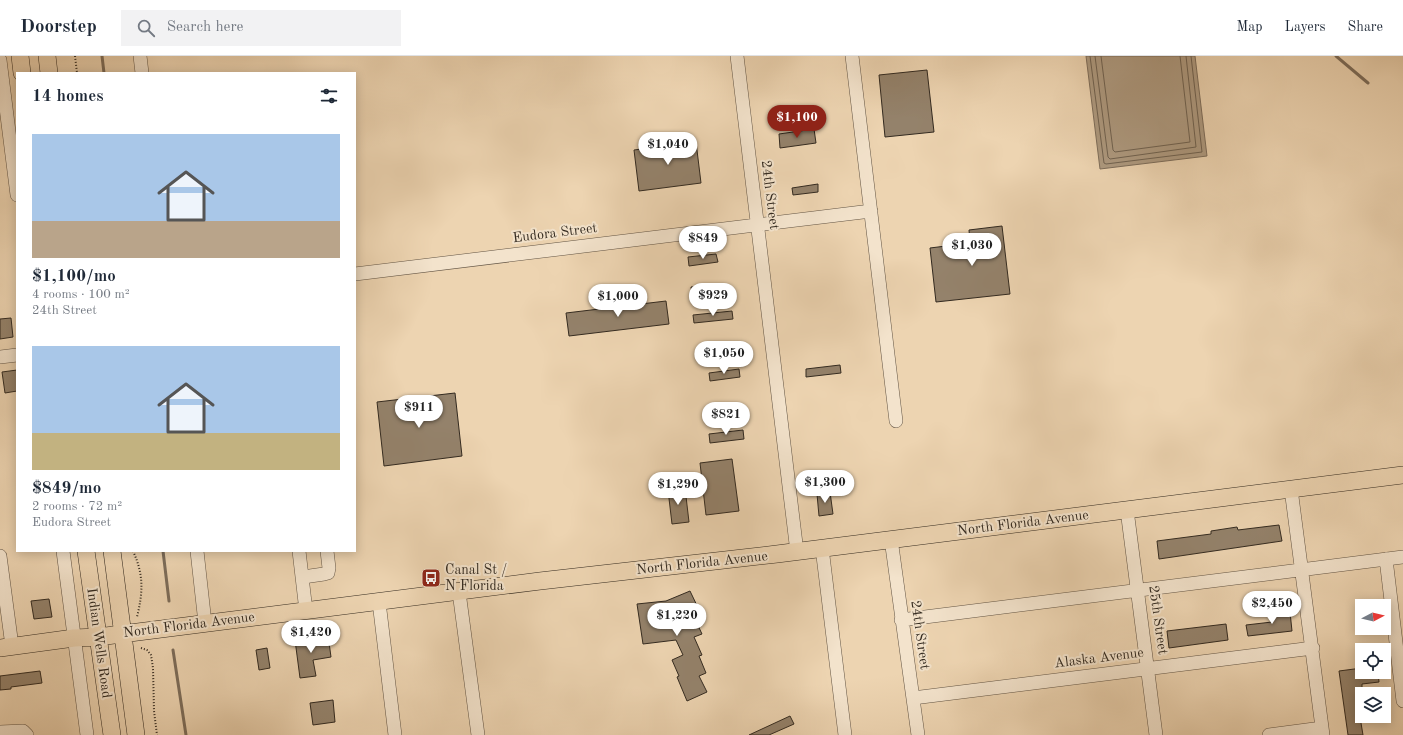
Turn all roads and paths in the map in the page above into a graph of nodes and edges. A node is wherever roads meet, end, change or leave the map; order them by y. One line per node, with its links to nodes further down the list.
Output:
1 (20, 56): 8 (main road)
2 (47, 56): 9 (main road)
3 (75, 56): 10 (path)
4 (140, 56): 11 (street)
5 (737, 56): 14 (street, 24th Street)
6 (852, 56): 13 (street)
7 (0, 60): 12 (street)
8 (22, 72)
9 (49, 72)
10 (77, 72)
11 (142, 72)
12 (16, 187)
13 (871, 211): 14 (street, Eudora Street); 18 (street)
14 (758, 224): 15 (street, Eudora Street); 31 (street, 24th Street)
15 (356, 274)
16 (16, 355): 17 (street)
17 (0, 357)
18 (896, 420)
19 (1403, 475): 20 (main road, North Florida Avenue)
20 (1291, 489): 21 (main road, North Florida Avenue); 35 (street)
21 (1127, 510): 22 (main road, North Florida Avenue); 37 (street, 25th Street)
22 (891, 539): 23 (main road, North Florida Avenue); 42 (street, 24th Street)
23 (822, 548): 31 (main road, North Florida Avenue); 62 (street)
24 (63, 552): 46 (street, Indian Wells Road)
25 (86, 552): 45 (main road, Indian Wells Road)
26 (112, 552): 44 (main road, Indian Wells Road)
27 (133, 552): 41 (path)
28 (197, 552): 43 (street)
29 (299, 552): 36 (street)
30 (327, 552): 36 (street)
31 (797, 552): 38 (main road, North Florida Avenue)
32 (0, 556): 47 (street)
33 (1403, 557): 34 (street)
34 (1386, 560): 35 (street); 52 (street)
35 (1302, 570): 37 (street); 49 (street)
36 (303, 577): 40 (street)
37 (1138, 590): 42 (street); 50 (street, 25th Street)
38 (459, 592): 39 (main road, North Florida Avenue); 61 (street)
39 (379, 602): 40 (main road, North Florida Avenue); 60 (street)
40 (306, 611): 43 (main road, North Florida Avenue)
41 (137, 617)
42 (901, 620): 51 (street, 24th Street)
43 (205, 623): 44 (main road, North Florida Avenue)
44 (123, 632): 45 (main road, North Florida Avenue); 58 (main road, Indian Wells Road)
45 (98, 636): 46 (main road, North Florida Avenue); 57 (main road, Indian Wells Road)
46 (74, 638): 47 (main road, North Florida Avenue); 56 (street, Indian Wells Road)
47 (6, 647)
48 (141, 648): 59 (path)
49 (1312, 648): 50 (street, Alaska Avenue); 54 (street)
50 (1148, 668): 51 (street, Alaska Avenue); 64 (street, 25th Street)
51 (913, 698): 63 (street, 24th Street)
52 (1403, 701)
53 (0, 732): 55 (street)
54 (1322, 732): 65 (street)
55 (27, 735)
56 (87, 735)
57 (112, 735)
58 (136, 735)
59 (157, 735)
60 (395, 735)
61 (478, 735)
62 (845, 735)
63 (918, 735)
64 (1156, 735)
65 (1269, 735)

